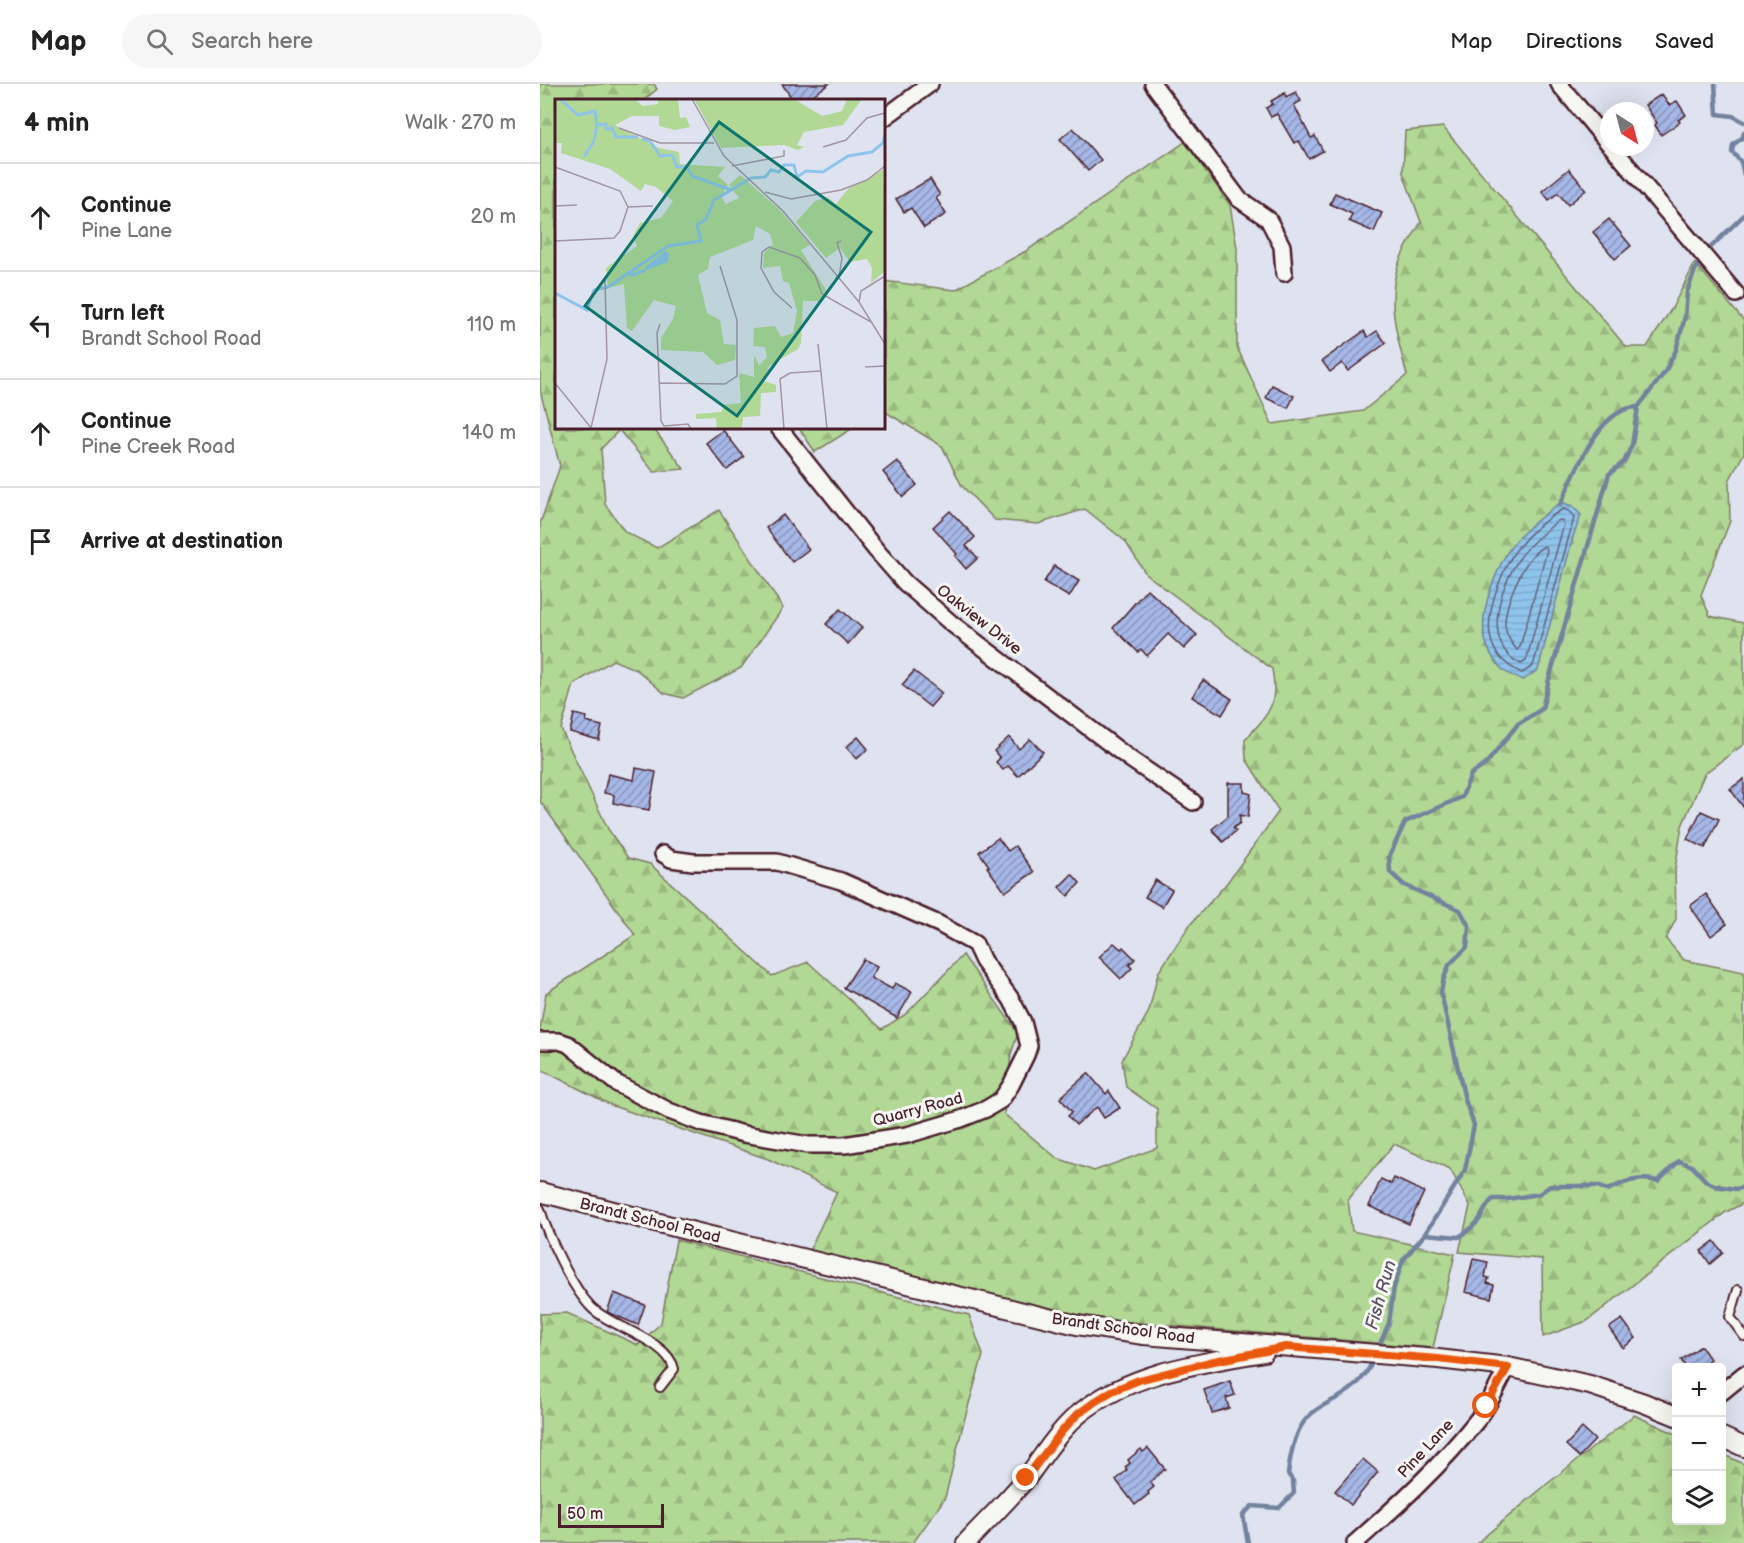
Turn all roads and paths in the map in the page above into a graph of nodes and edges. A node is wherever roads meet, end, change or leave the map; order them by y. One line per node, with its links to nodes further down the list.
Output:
1 (930, 84): 4 (street)
2 (1152, 84): 7 (street)
3 (1559, 84): 5 (street)
4 (885, 117)
5 (1600, 133)
6 (1619, 156): 8 (street)
7 (1284, 273)
8 (1736, 294)
9 (780, 429): 10 (street, Oakview Drive)
10 (1193, 802)
11 (663, 854): 12 (street, Quarry Road)
12 (540, 1041)
13 (540, 1192): 17 (street, Brandt School Road)
14 (540, 1209): 20 (lane)
15 (1738, 1290): 16 (lane)
16 (1744, 1336)
17 (1286, 1347): 18 (street, Brandt School Road); 25 (street)
18 (1508, 1367): 22 (street, Brandt School Road); 26 (street, Pine Lane)
19 (1744, 1374): 21 (street)
20 (660, 1387)
21 (1726, 1389)
22 (1672, 1414)
23 (1726, 1439): 24 (street)
24 (1744, 1448)
25 (966, 1543)
26 (1355, 1543)

